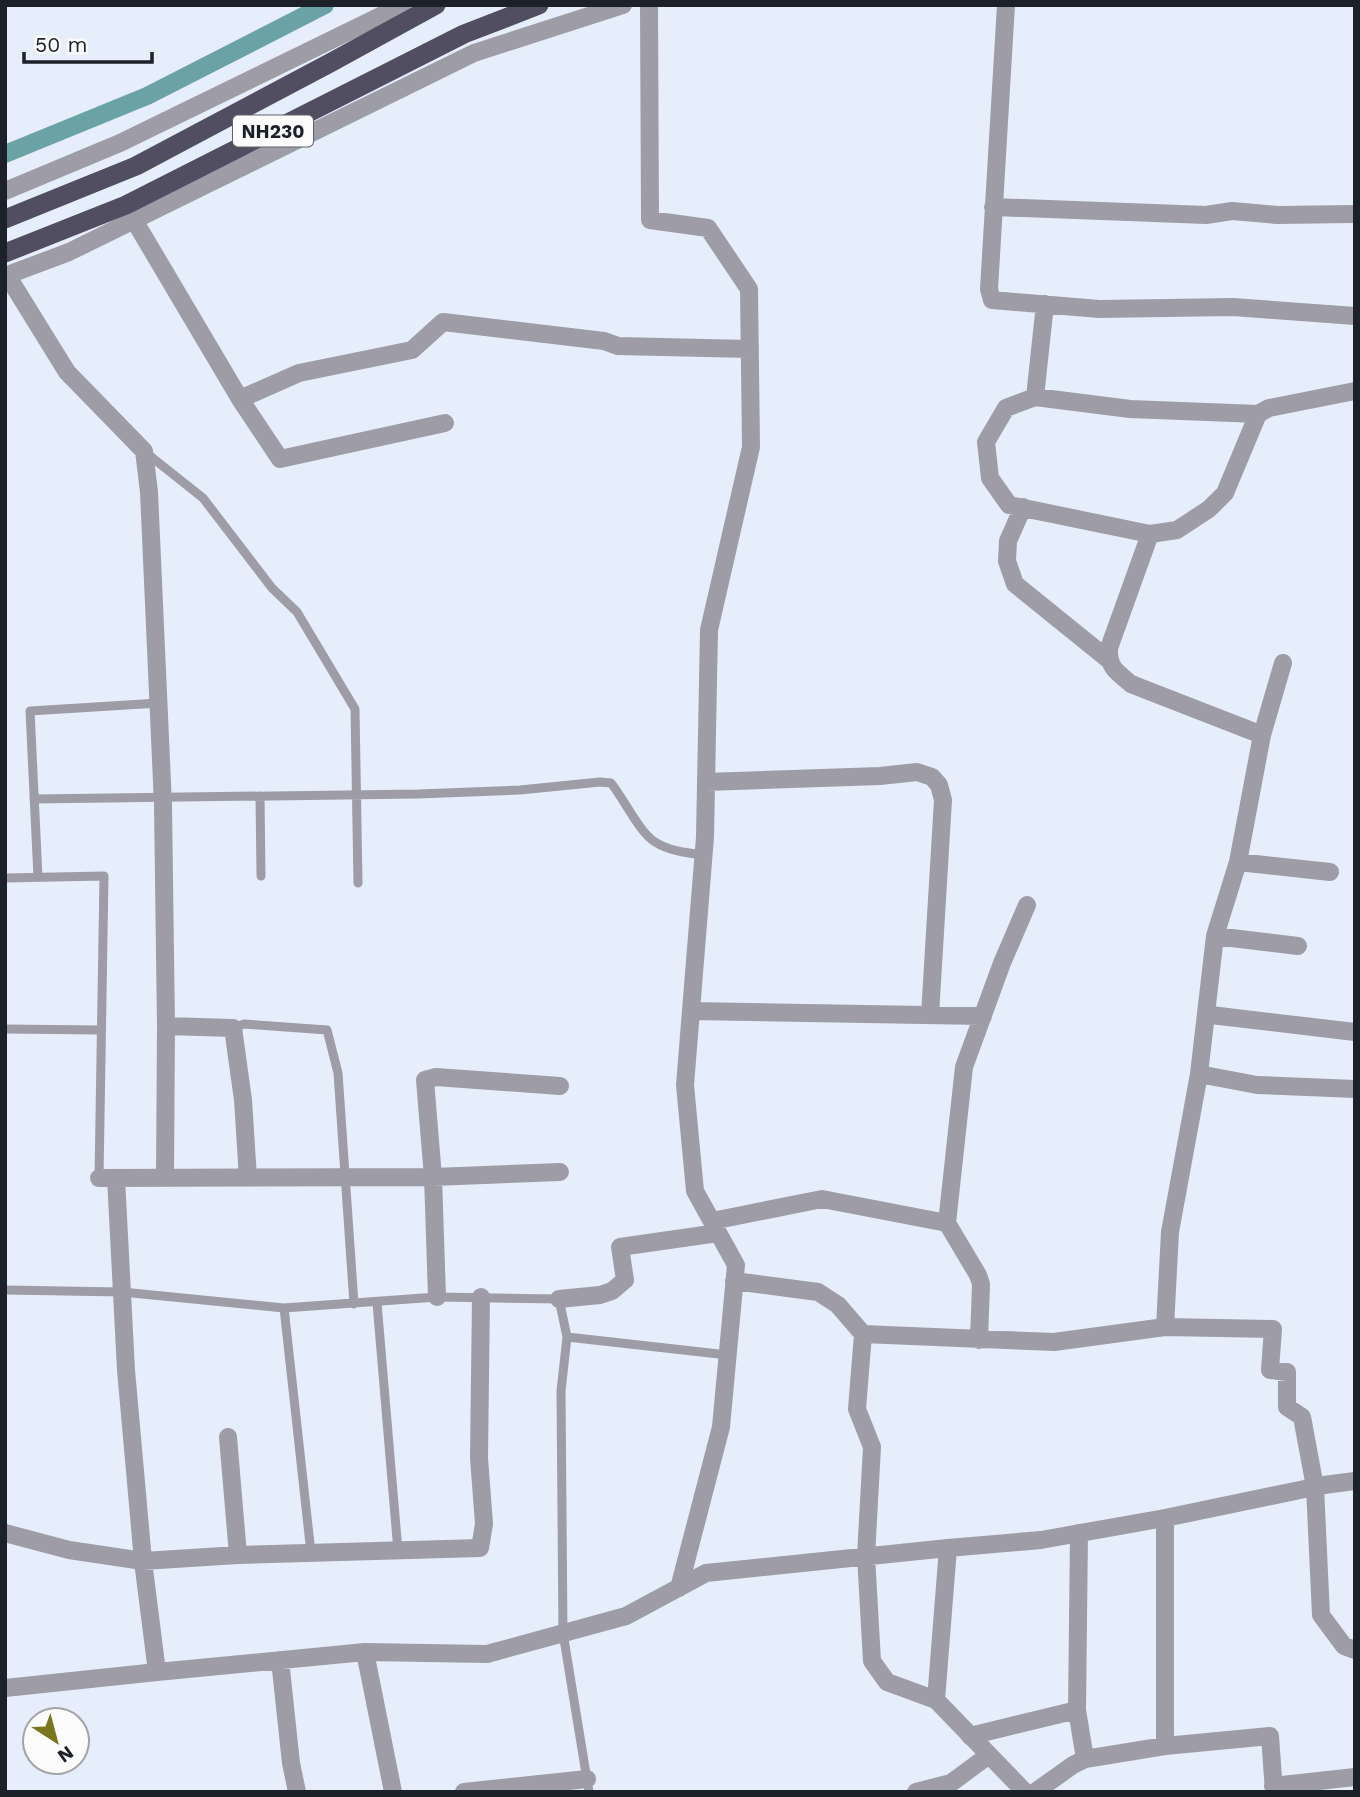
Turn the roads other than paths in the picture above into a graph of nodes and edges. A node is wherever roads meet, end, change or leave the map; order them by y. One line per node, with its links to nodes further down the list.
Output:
1 (403, 5): 7 (street)
2 (436, 5): 10 (highway, NH230)
3 (539, 5): 12 (highway, NH230)
4 (622, 5): 11 (street)
5 (649, 5): 16 (street)
6 (1006, 5): 8 (street)
7 (5, 191)
8 (993, 207): 9 (street); 14 (street)
9 (1355, 214)
10 (5, 219)
11 (134, 220): 13 (street); 19 (street)
12 (5, 253)
13 (6, 275): 22 (street)
14 (1045, 304): 15 (street); 18 (street)
15 (1355, 316)
16 (750, 349): 19 (street); 29 (street)
17 (1355, 391): 20 (street)
18 (1035, 397): 20 (street); 23 (street)
19 (240, 399): 21 (street)
20 (1258, 414): 24 (street)
21 (445, 423)
22 (144, 451): 27 (street); 30 (lane)
23 (1023, 508): 24 (street); 25 (street)
24 (1150, 534): 25 (street)
25 (1109, 660): 28 (street)
26 (1283, 663): 28 (street)
27 (159, 704): 32 (street); 33 (lane)
28 (1262, 735): 35 (street)
29 (706, 782): 34 (street); 46 (street)
30 (357, 795): 31 (lane); 34 (lane); 40 (lane)
31 (260, 796): 32 (lane); 37 (lane)
32 (163, 797): 33 (lane); 48 (street)
33 (34, 799): 38 (lane)
34 (704, 855): 44 (street)
35 (1238, 862): 36 (street); 42 (street)
36 (1330, 872)
37 (261, 876)
38 (38, 877): 39 (lane); 51 (lane)
39 (5, 878)
40 (358, 883)
41 (1027, 905): 47 (street)
42 (1215, 936): 43 (street); 53 (street)
43 (1298, 946)
44 (691, 1011): 46 (street); 63 (street)
45 (1211, 1014): 52 (street)
46 (930, 1015): 47 (street)
47 (983, 1016): 62 (street)
48 (166, 1026): 49 (street); 60 (street)
49 (233, 1028): 57 (lane); 61 (street)
50 (5, 1029): 51 (lane)
51 (101, 1030): 59 (lane)
52 (1355, 1032)
53 (1199, 1074): 55 (street); 73 (street)
54 (560, 1086): 58 (street)
55 (1355, 1089)
56 (560, 1172): 58 (street)
57 (345, 1177): 58 (street); 61 (street); 71 (lane)
58 (433, 1177): 67 (street)
59 (107, 1178): 60 (street); 66 (street)
60 (165, 1178): 61 (street)
61 (248, 1178)
62 (947, 1223): 63 (street); 76 (street)
63 (715, 1227): 64 (street); 69 (street)
64 (734, 1282): 74 (street); 77 (street)
65 (5, 1290): 66 (lane)
66 (122, 1292): 72 (lane); 89 (street)
67 (437, 1297): 68 (lane); 70 (lane)
68 (481, 1297): 69 (lane); 85 (street)
69 (559, 1299): 75 (lane)
70 (377, 1303): 71 (lane); 85 (lane)
71 (354, 1304): 72 (lane)
72 (284, 1308): 86 (lane)
73 (1165, 1326): 76 (street); 80 (street)
74 (863, 1334): 76 (street); 88 (street)
75 (567, 1337): 77 (lane); 91 (lane)
76 (979, 1340)
77 (728, 1355): 90 (street)
78 (228, 1437): 87 (street)
79 (1355, 1481): 80 (street)
80 (1315, 1487): 81 (street); 92 (street)
81 (1165, 1518): 82 (street); 100 (street)
82 (1079, 1532): 84 (street); 98 (street)
83 (5, 1533): 89 (street)
84 (948, 1548): 88 (street); 97 (street)
85 (398, 1551): 86 (street)
86 (310, 1553): 87 (street)
87 (238, 1555): 89 (street)
88 (866, 1556): 90 (street); 97 (street)
89 (143, 1561): 95 (street)
90 (679, 1587): 91 (street)
91 (563, 1633): 93 (street); 104 (lane)
92 (1355, 1650)
93 (365, 1651): 94 (street); 107 (street)
94 (280, 1660): 95 (street); 106 (street)
95 (157, 1672): 96 (street)
96 (6, 1686)
97 (936, 1700): 99 (street)
98 (1077, 1710): 99 (street); 102 (street)
99 (970, 1736): 101 (street)
100 (1166, 1746): 102 (street); 105 (street)
101 (989, 1755): 109 (street); 110 (street)
102 (1085, 1759): 111 (street)
103 (1355, 1777): 105 (street)
104 (588, 1786): 108 (street)
105 (1273, 1789)
106 (297, 1792)
107 (393, 1792)
108 (464, 1792)
109 (916, 1792)
110 (1025, 1792)
111 (1035, 1792)

